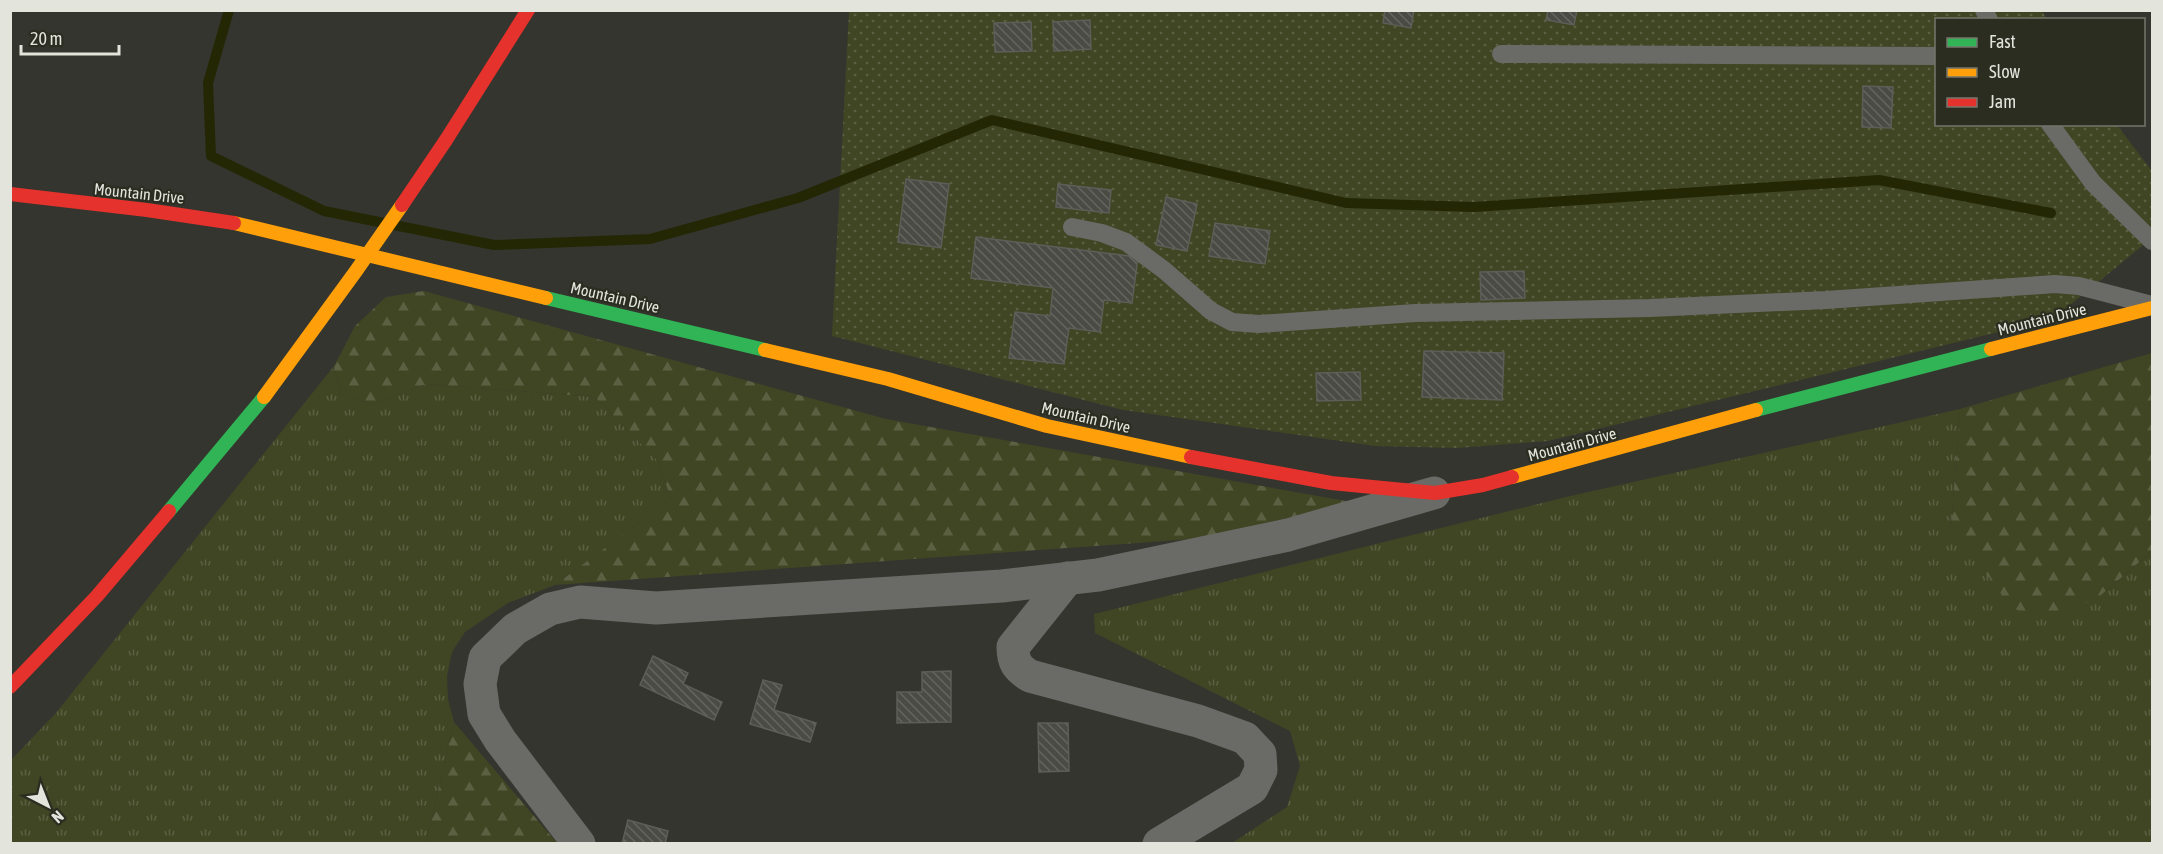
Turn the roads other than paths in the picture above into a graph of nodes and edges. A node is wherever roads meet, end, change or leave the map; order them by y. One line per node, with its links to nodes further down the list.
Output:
1 (528, 10): 11 (main road, bridge)
2 (1501, 54): 3 (lane)
3 (1935, 56)
4 (2051, 126): 7 (lane)
5 (10, 194): 9 (main road, Mountain Drive)
6 (1072, 227): 8 (lane)
7 (2152, 241)
8 (2152, 307): 9 (main road, Mountain Drive)
9 (1436, 493): 10 (street)
10 (1068, 578): 12 (street); 13 (street)
11 (10, 687)
12 (579, 843)
13 (1158, 843)

